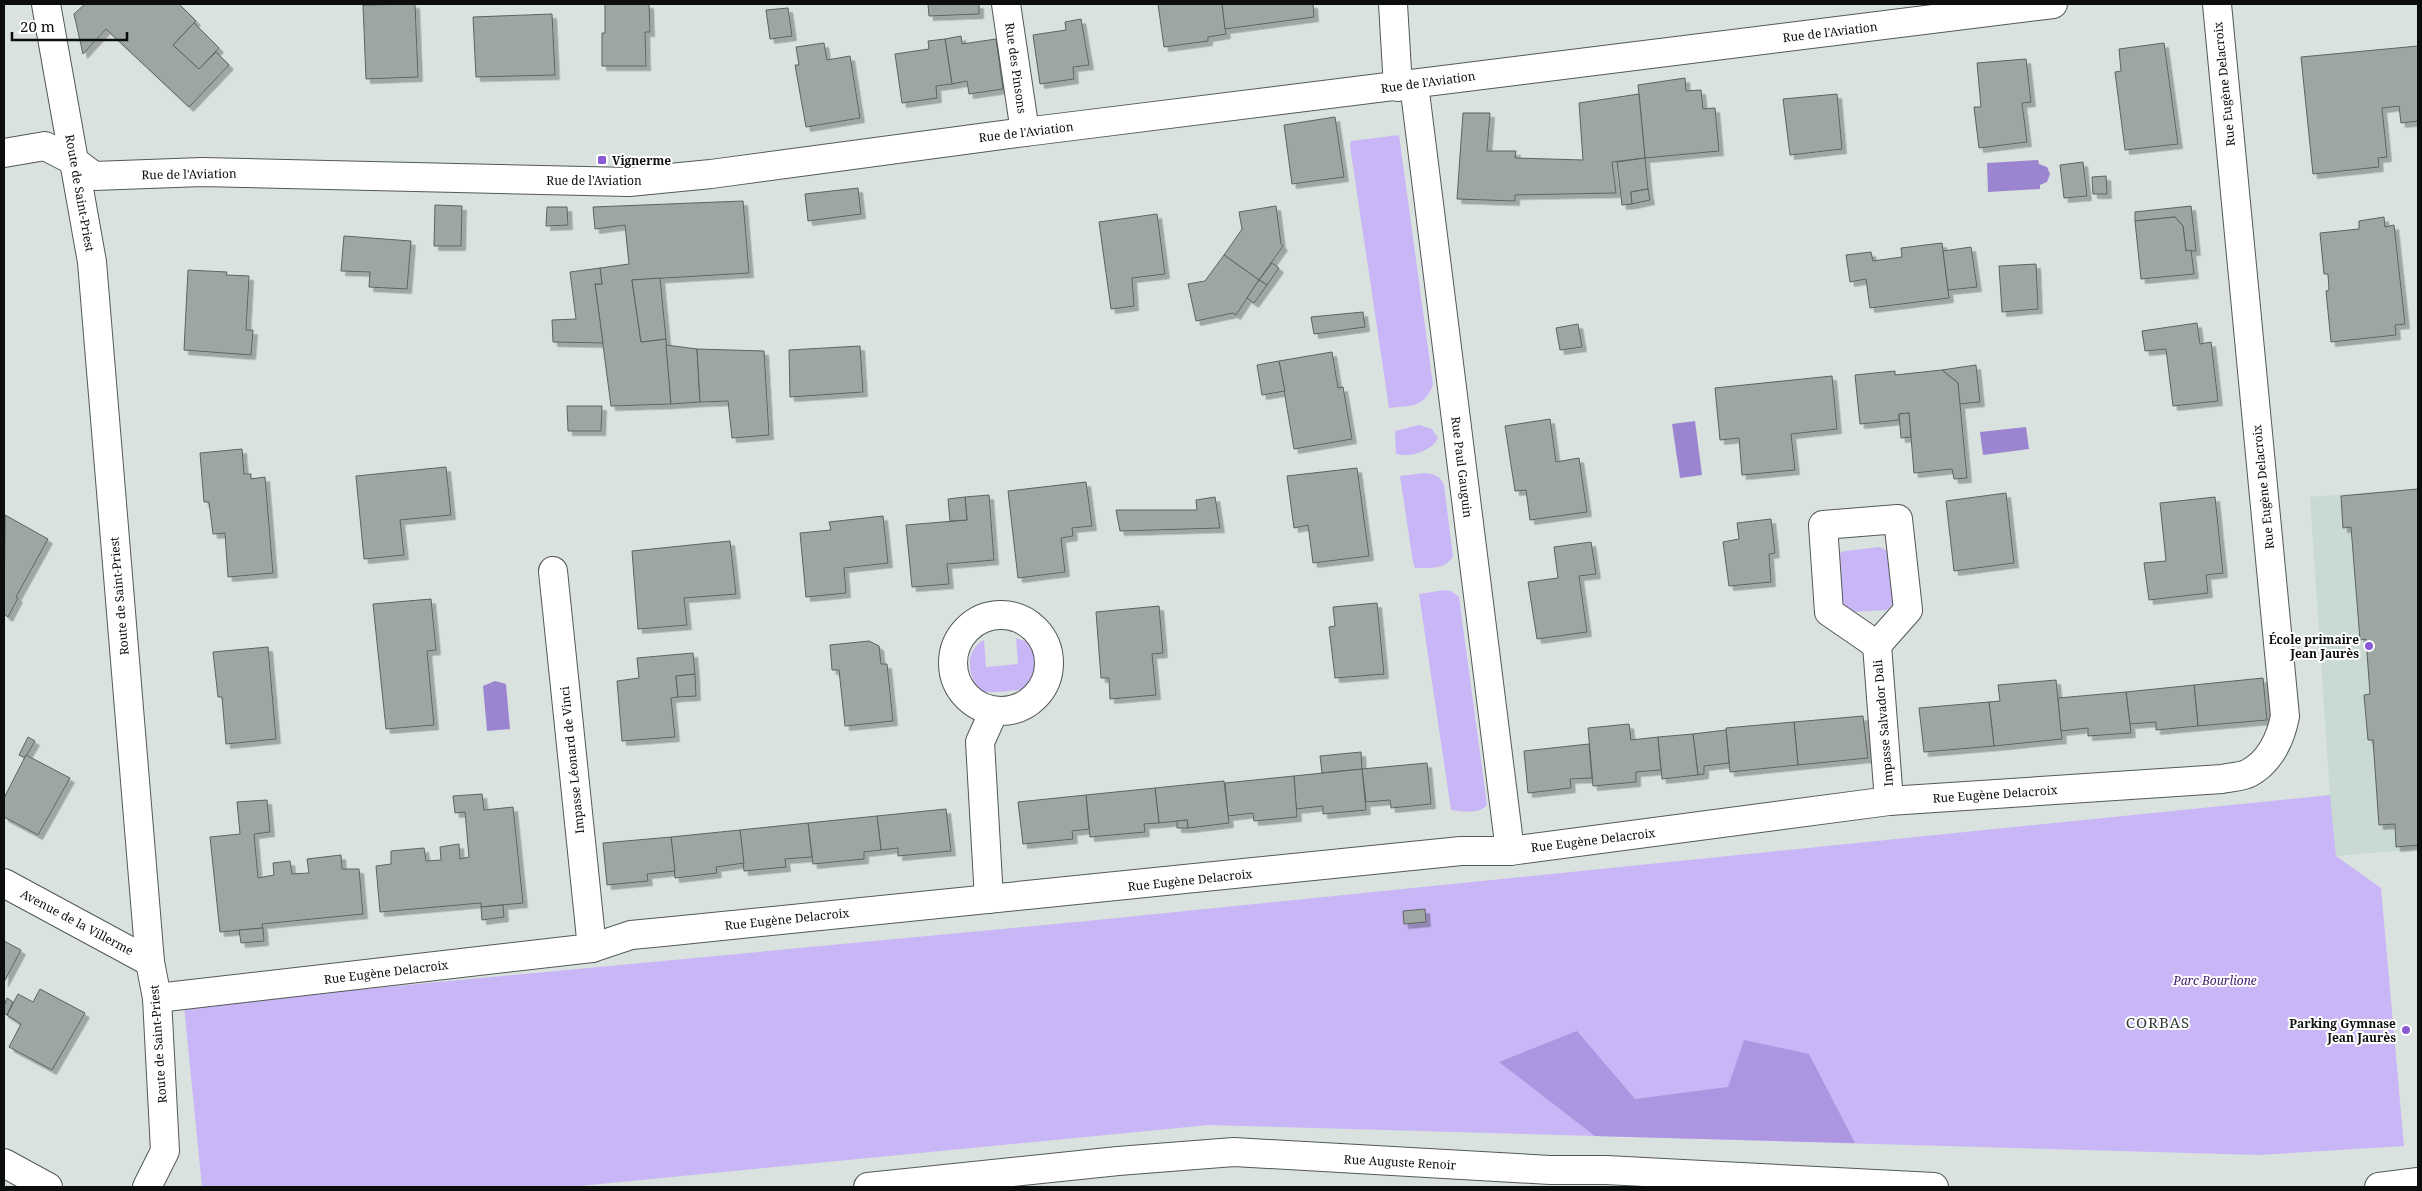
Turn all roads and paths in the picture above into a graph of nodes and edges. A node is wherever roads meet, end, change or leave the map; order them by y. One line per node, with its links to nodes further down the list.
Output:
1 (46, 4): 9 (street, Route de Saint-Priest)
2 (1006, 4): 7 (street, Rue des Pinsons)
3 (1393, 4): 6 (street, Rue Paul Gauguin)
4 (2053, 4): 6 (street, Rue de l'Aviation)
5 (2217, 4): 13 (street, Rue Eugène Delacroix)
6 (1406, 85): 7 (street, Rue de l'Aviation); 14 (street, Rue Paul Gauguin)
7 (1025, 132): 9 (street, Rue de l'Aviation)
8 (4, 153): 9 (street, Rue de l'Aviation)
9 (74, 161): 18 (street, Route de Saint-Priest)
10 (553, 571): 17 (street, Impasse Léonard de Vinci)
11 (1877, 644): 11 (street); 13 (street, Impasse Salvador Dali)
12 (994, 711): 16 (street)
13 (1889, 801): 14 (street, Rue Eugène Delacroix)
14 (1510, 851): 16 (street, Rue Eugène Delacroix)
15 (4, 883): 18 (street, Avenue de la Villerme)
16 (989, 899): 17 (street, Rue Eugène Delacroix)
17 (592, 948): 19 (street, Rue Eugène Delacroix)
18 (150, 962): 19 (street, Route de Saint-Priest)
19 (157, 998): 24 (street, Route de Saint-Priest)
20 (4, 1162): 23 (street)
21 (1551, 1179): 25 (street, Rue Auguste Renoir); 26 (street, Rue Auguste Renoir)
22 (2413, 1184): 27 (street)
23 (48, 1187)
24 (147, 1187)
25 (868, 1187)
26 (1934, 1187)
27 (2379, 1187)

